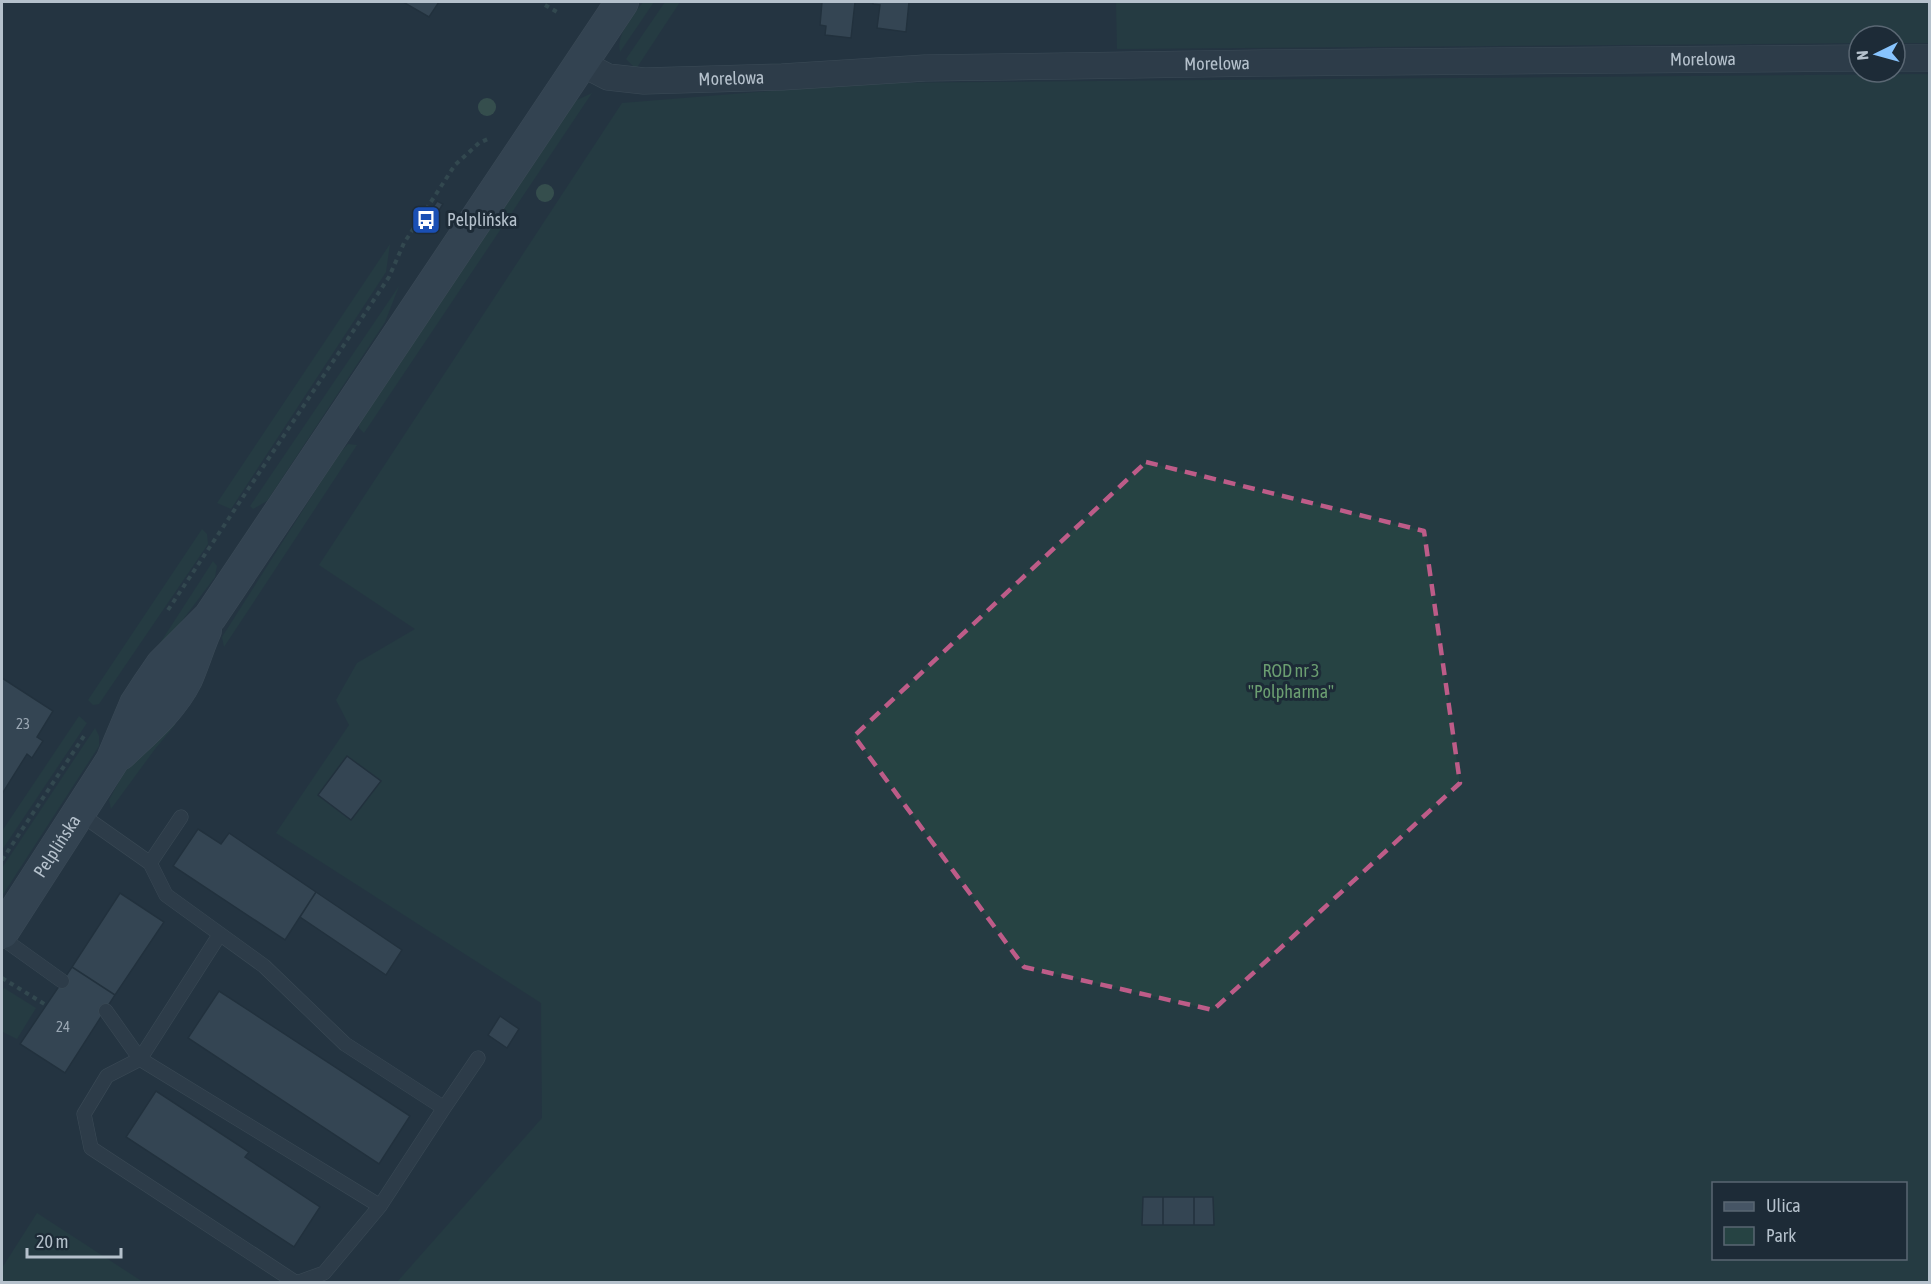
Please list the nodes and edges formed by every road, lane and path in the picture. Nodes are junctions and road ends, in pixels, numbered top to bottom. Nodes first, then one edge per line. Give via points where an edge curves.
1 (622, 2) edge
2 (545, 5) dead end
3 (557, 12) dead end
4 (1847, 58) edge
5 (1907, 58) edge
6 (1929, 58) edge
7 (581, 63) junction
8 (493, 136) dead end
9 (167, 611) dead end
10 (92, 725) dead end
11 (79, 813) junction
12 (181, 817) dead end
13 (2, 860) edge
14 (150, 863) junction
15 (2, 932) edge
16 (220, 934) junction
17 (2, 938) edge
18 (2, 978) edge
19 (62, 981) dead end
20 (46, 1005) dead end
21 (106, 1011) dead end
22 (140, 1059) junction
23 (478, 1059) dead end
24 (444, 1108) junction
25 (380, 1206) junction
26 (297, 1282) edge

1 - 7 main road, Pelplińska
2 - 3 path
4 - 7 street, Morelowa via 925,68 644,81 608,77
5 - 6 street
7 - 11 main road, Pelplińska via 210,617 185,680 172,700 112,762
8 - 9 path via 455,165 404,243 389,277
10 - 13 path
11 - 14 lane
11 - 15 main road, Pelplińska
12 - 14 lane
14 - 16 lane via 166,895
16 - 22 lane
16 - 24 lane via 264,966 345,1044
17 - 19 lane
18 - 20 path
21 - 22 lane
22 - 25 lane
22 - 26 lane via 107,1076 84,1114 91,1148
23 - 24 lane
24 - 25 lane
25 - 26 lane via 324,1273

